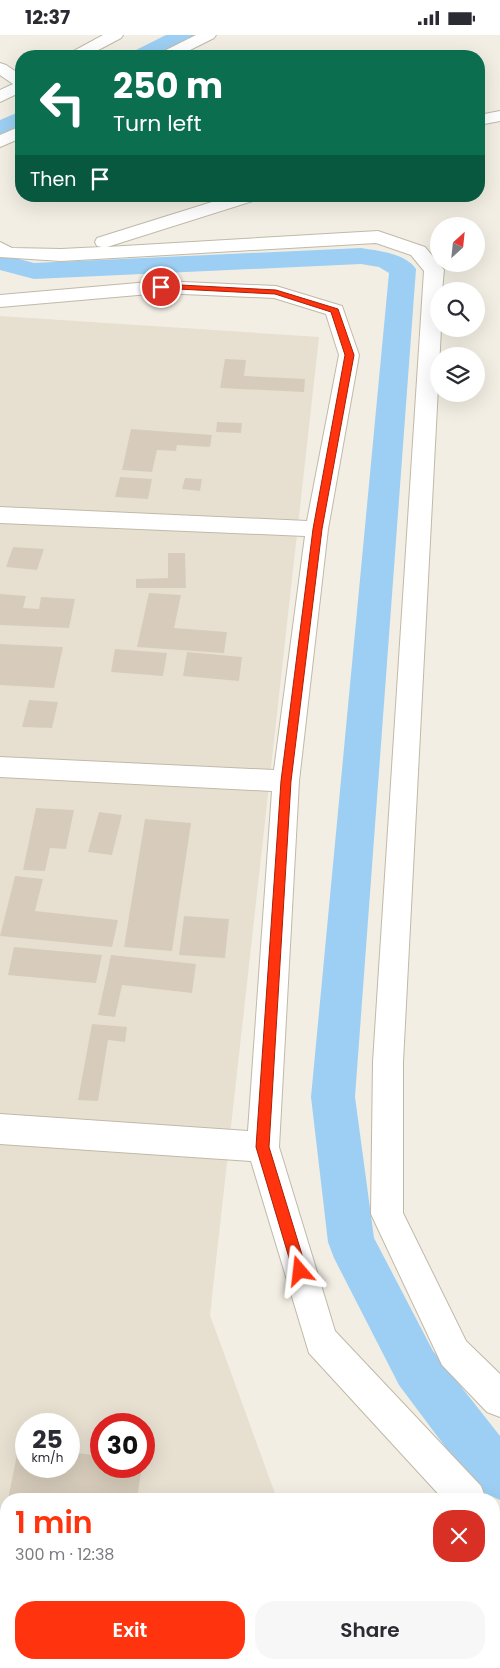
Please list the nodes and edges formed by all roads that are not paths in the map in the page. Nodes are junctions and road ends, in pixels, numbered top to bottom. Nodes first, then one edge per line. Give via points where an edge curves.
1 (115, 35) edge
2 (208, 35) edge
3 (87, 50) edge
4 (178, 50) edge
5 (0, 68) edge
6 (15, 78) edge
7 (15, 89) edge
8 (0, 97) edge
9 (500, 116) edge
10 (485, 119) edge
11 (15, 134) edge
12 (0, 142) edge
13 (231, 202) edge
14 (0, 248) edge
15 (61, 255) junction
16 (0, 301) edge
17 (0, 515) edge
18 (317, 529) junction
19 (0, 767) edge
20 (286, 781) junction
21 (0, 1129) edge
22 (263, 1147) junction
23 (500, 1399) edge
24 (462, 1493) edge

1 - 3 street
2 - 4 street
5 - 6 street
7 - 8 street
9 - 10 street
11 - 12 street
13 - 15 street
14 - 15 street via 8,253
15 - 23 street via 378,237 418,251 434,270 388,1062 387,1214 454,1353
16 - 18 street via 161,287 276,292 335,310 349,355
17 - 18 street
18 - 20 street
19 - 20 street
20 - 22 street
21 - 22 street
22 - 24 street via 321,1341

